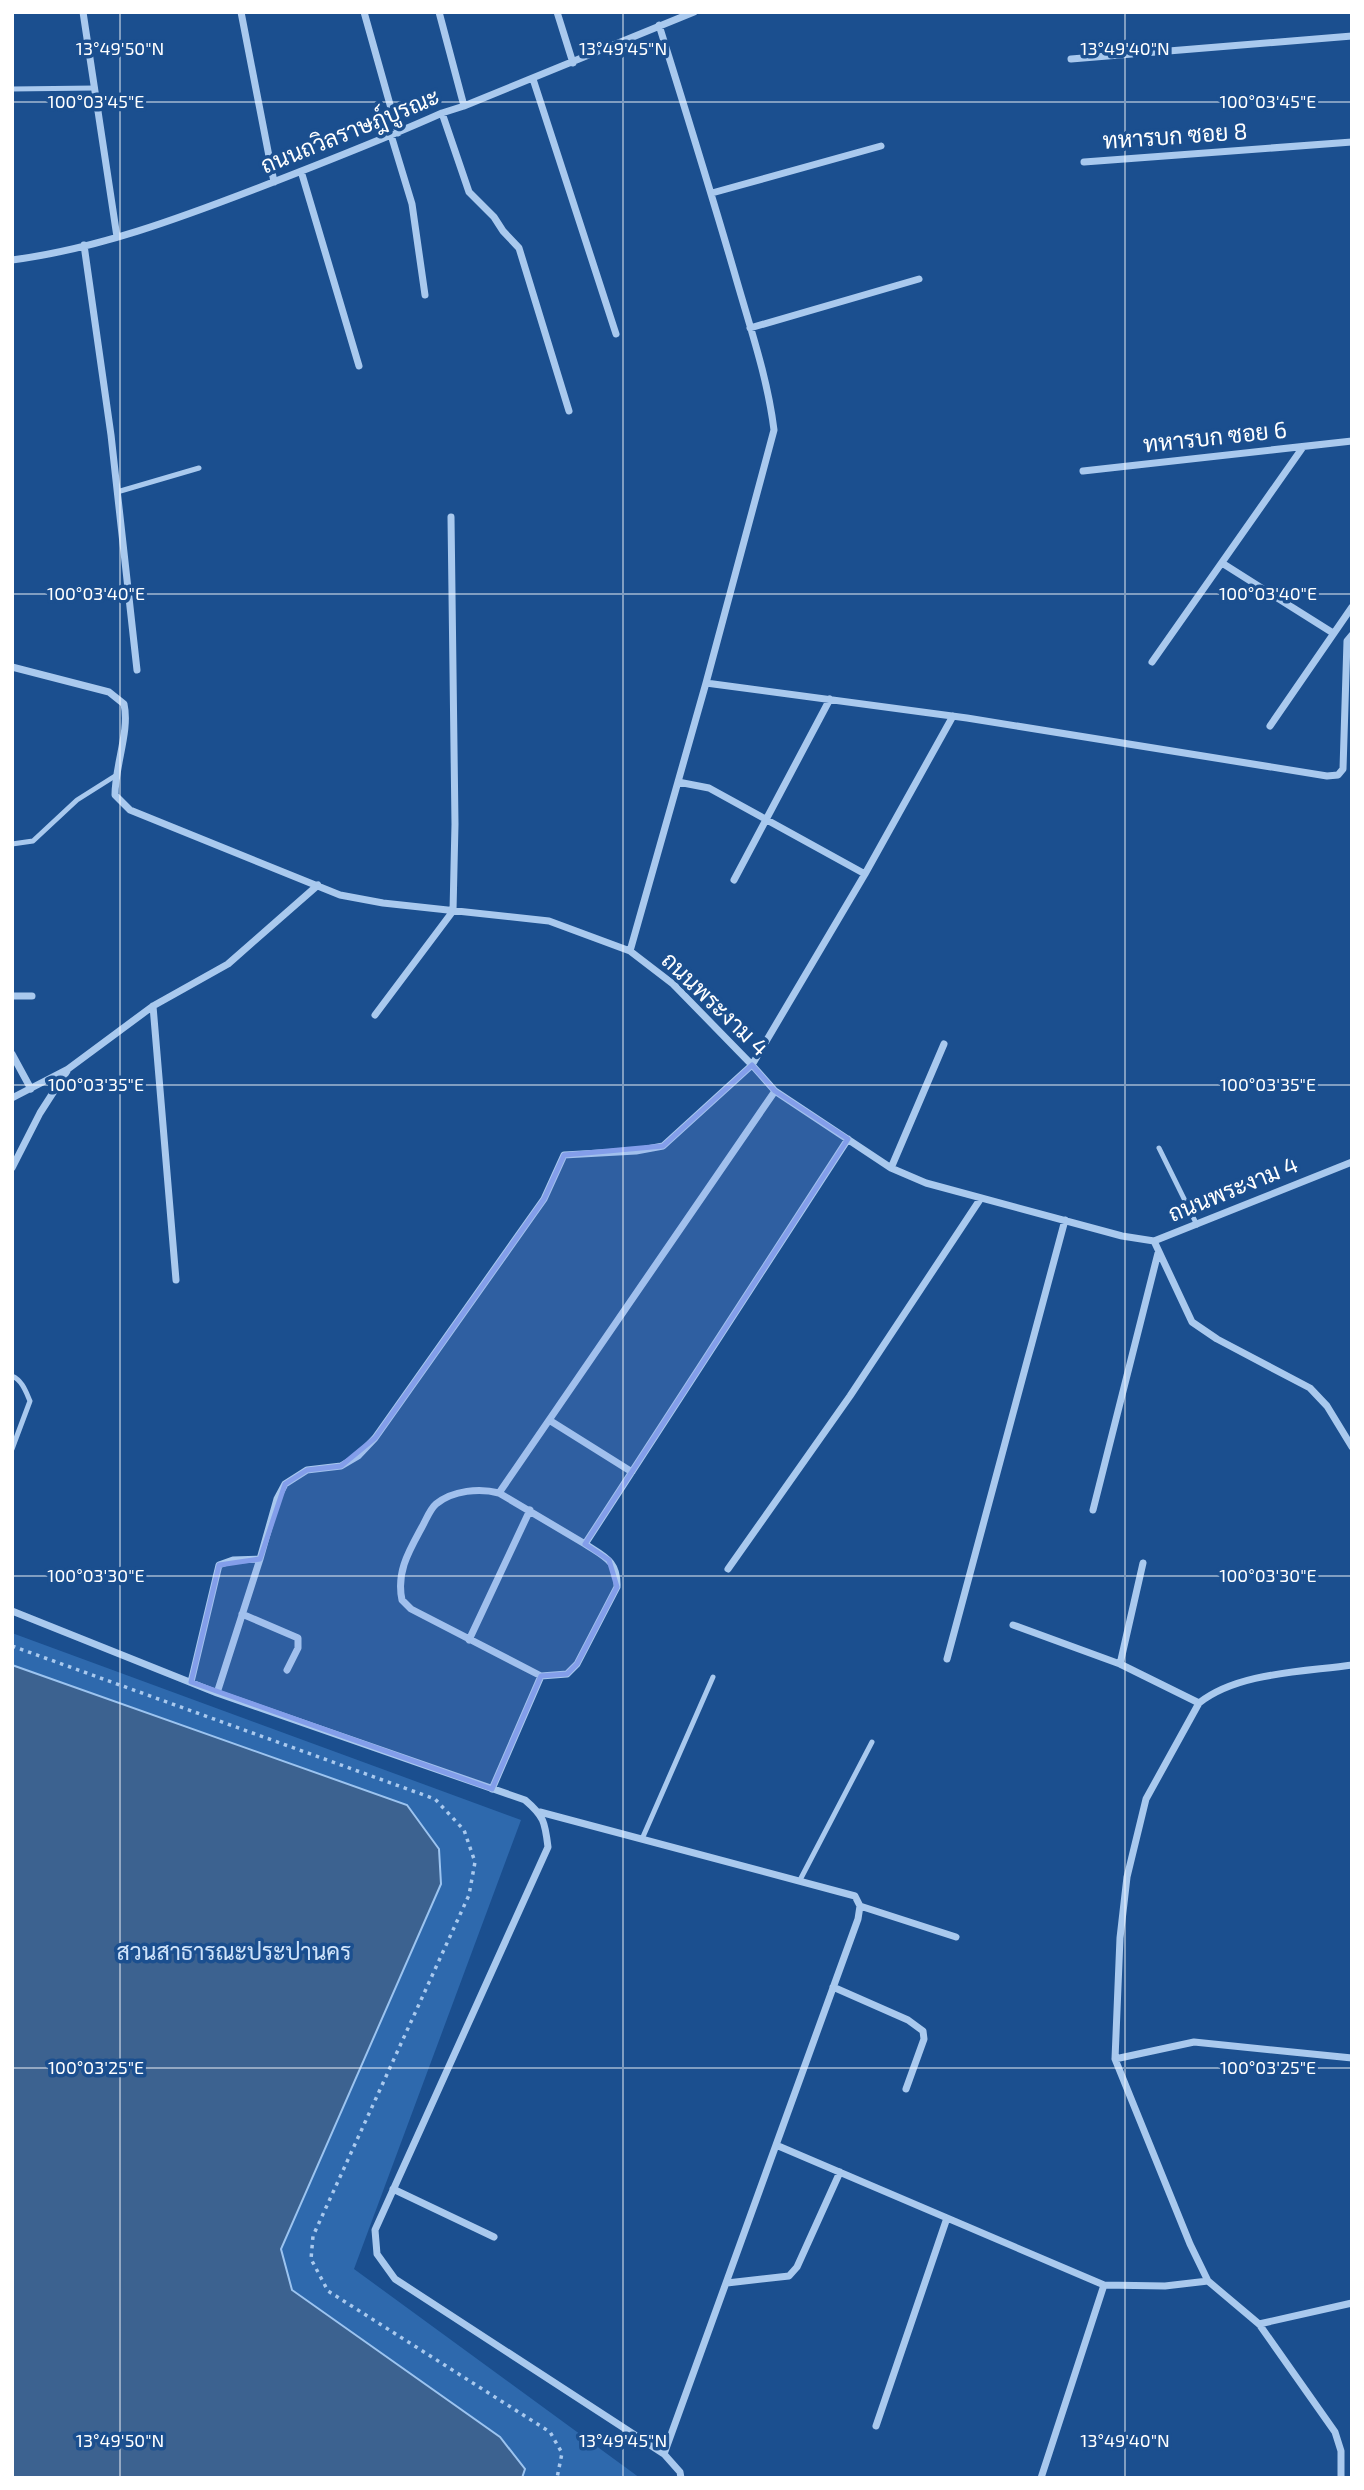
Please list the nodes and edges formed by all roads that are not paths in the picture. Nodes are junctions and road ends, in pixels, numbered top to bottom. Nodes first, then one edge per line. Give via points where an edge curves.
1 (83, 12) edge
2 (241, 12) edge
3 (364, 12) edge
4 (439, 12) edge
5 (557, 12) edge
6 (694, 12) edge
7 (659, 25) junction
8 (1352, 36) edge
9 (1071, 59) dead end
10 (573, 62) junction
11 (533, 79) junction
12 (95, 88) junction
13 (12, 89) edge
14 (464, 106) junction
15 (442, 113) junction
16 (395, 134) junction
17 (1352, 142) edge
18 (881, 146) dead end
19 (1084, 162) dead end
20 (301, 171) junction
21 (274, 182) junction
22 (712, 193) junction
23 (117, 237) junction
24 (84, 245) junction
25 (12, 260) edge
26 (919, 279) dead end
27 (425, 295) dead end
28 (750, 328) junction
29 (616, 334) dead end
30 (359, 366) dead end
31 (569, 411) dead end
32 (1352, 441) edge
33 (1303, 447) junction
34 (199, 468) dead end
35 (1083, 471) dead end
36 (117, 492) junction
37 (450, 517) dead end
38 (1222, 563) junction
39 (1352, 607) edge
40 (1333, 633) junction
41 (1352, 635) edge
42 (1152, 662) dead end
43 (12, 667) edge
44 (137, 670) dead end
45 (706, 683) junction
46 (830, 699) junction
47 (953, 716) junction
48 (1270, 726) dead end
49 (115, 776) junction
50 (678, 782) junction
51 (766, 819) junction
52 (12, 844) edge
53 (865, 874) junction
54 (734, 880) dead end
55 (318, 885) junction
56 (453, 911) junction
57 (631, 951) junction
58 (12, 996) edge
59 (32, 996) dead end
60 (153, 1006) junction
61 (375, 1015) dead end
62 (944, 1044) dead end
63 (12, 1054) edge
64 (752, 1065) junction
65 (68, 1069) junction
66 (31, 1088) junction
67 (775, 1091) junction
68 (12, 1098) edge
69 (848, 1139) junction
70 (1159, 1148) dead end
71 (1352, 1162) edge
72 (12, 1168) edge
73 (891, 1168) junction
74 (981, 1198) junction
75 (1065, 1220) junction
76 (1197, 1225) junction
77 (1154, 1241) junction
78 (1158, 1252) junction
79 (176, 1280) dead end
80 (12, 1376) edge
81 (549, 1420) junction
82 (1352, 1447) edge
83 (12, 1449) edge
84 (632, 1472) junction
85 (499, 1493) junction
86 (530, 1510) junction
87 (1093, 1510) dead end
88 (585, 1544) junction
89 (260, 1559) junction
90 (1143, 1563) dead end
91 (728, 1569) dead end
92 (12, 1611) edge
93 (242, 1614) junction
94 (1013, 1625) dead end
95 (469, 1640) junction
96 (947, 1659) dead end
97 (1120, 1664) junction
98 (1352, 1665) edge
99 (287, 1671) dead end
100 (541, 1676) junction
101 (713, 1677) dead end
102 (191, 1682) junction
103 (217, 1693) junction
104 (1199, 1703) junction
105 (872, 1742) dead end
106 (492, 1789) junction
107 (540, 1812) junction
108 (642, 1839) junction
109 (800, 1880) junction
110 (860, 1906) junction
111 (956, 1937) dead end
112 (833, 1987) junction
113 (1352, 2058) edge
114 (1115, 2059) junction
115 (906, 2089) dead end
116 (776, 2145) junction
117 (840, 2172) junction
118 (393, 2189) junction
119 (947, 2218) junction
120 (494, 2237) dead end
121 (1208, 2281) junction
122 (727, 2283) junction
123 (1104, 2285) junction
124 (1352, 2303) edge
125 (1259, 2324) junction
126 (876, 2426) dead end
127 (664, 2454) junction
128 (681, 2478) edge
129 (1041, 2478) edge
130 (1341, 2478) edge

1 - 12 street
2 - 21 street
3 - 16 street
4 - 14 street
5 - 10 street
6 - 7 street, ถนนถวิลราษฎ์บูรณะ
7 - 10 street, ถนนถวิลราษฎ์บูรณะ
7 - 22 street
8 - 9 street
10 - 11 street, ถนนถวิลราษฎ์บูรณะ
11 - 14 street, ถนนถวิลราษฎ์บูรณะ
11 - 29 street
12 - 13 lane
12 - 23 street
14 - 15 street, ถนนถวิลราษฎ์บูรณะ
15 - 16 street, ถนนถวิลราษฎ์บูรณะ
15 - 31 street via 469,192 519,248
16 - 20 street, ถนนถวิลราษฎ์บูรณะ
16 - 27 street via 412,204
17 - 19 street, ทหารบก ซอย 8
18 - 22 street
20 - 21 street, ถนนถวิลราษฎ์บูรณะ
20 - 30 street
21 - 23 street, ถนนถวิลราษฎ์บูรณะ
22 - 28 street
23 - 24 street, ถนนถวิลราษฎ์บูรณะ
24 - 25 street, ถนนถวิลราษฎ์บูรณะ
24 - 36 street
26 - 28 street
28 - 45 street via 774,430
32 - 33 street, ทหารบก ซอย 6
33 - 35 street, ทหารบก ซอย 6
33 - 38 street
34 - 36 lane
36 - 44 street
37 - 56 street
38 - 40 street
38 - 42 street
39 - 40 street
40 - 48 street
41 - 47 street via 1347,641 1343,769 1338,775 1279,770
43 - 49 street via 110,692 124,704 127,715
45 - 46 street
45 - 50 street
46 - 47 street
46 - 51 street
47 - 53 street
49 - 52 lane via 77,800 33,841
49 - 55 street, ถนนพระงาม 4 via 115,795 130,810
50 - 51 street via 709,788
50 - 57 street
51 - 53 street
51 - 54 street
53 - 64 street
55 - 56 street, ถนนพระงาม 4 via 383,904
55 - 60 street via 228,964
56 - 57 street, ถนนพระงาม 4 via 549,921
56 - 61 street
57 - 64 street, ถนนพระงาม 4 via 673,984
58 - 59 street
60 - 65 street
60 - 79 street
62 - 73 street
63 - 66 street
64 - 67 street, ถนนพระงาม 4
64 - 89 street via 663,1146 564,1155 544,1199 375,1438 341,1466 307,1470 285,1484
65 - 66 street
65 - 72 street
66 - 68 street
67 - 69 street, ถนนพระงาม 4
67 - 81 street
69 - 73 street, ถนนพระงาม 4
69 - 84 street
70 - 76 lane
71 - 76 street, ถนนพระงาม 4
73 - 74 street, ถนนพระงาม 4
74 - 75 street, ถนนพระงาม 4
74 - 91 street
75 - 77 street, ถนนพระงาม 4
75 - 96 street
76 - 77 street, ถนนพระงาม 4
77 - 78 street
78 - 82 street via 1192,1322 1310,1388
78 - 87 street
80 - 83 lane via 30,1401
81 - 84 street
81 - 85 street
84 - 88 street
85 - 86 street
85 - 95 street via 475,1489 434,1504 401,1576 402,1600 411,1609
86 - 88 street
86 - 95 street
88 - 100 street via 610,1560 617,1573 617,1587 577,1664 568,1674
89 - 93 street
89 - 102 street via 219,1565
90 - 97 street
92 - 102 street
93 - 99 street via 298,1638
93 - 103 street
94 - 97 street
95 - 100 street
97 - 104 street
98 - 104 street via 1251,1679 1212,1692
100 - 106 street
101 - 108 lane
102 - 103 street
103 - 106 street
104 - 114 street via 1146,1799 1127,1877 1119,1938
105 - 109 lane
106 - 107 street via 525,1800
107 - 108 street
107 - 118 street via 548,1847
108 - 109 street
109 - 110 street via 855,1896
110 - 111 street
110 - 112 street
112 - 115 street via 923,2031
112 - 116 street
113 - 114 street via 1195,2042
114 - 121 street
116 - 117 street
116 - 122 street
117 - 119 street
117 - 122 street via 789,2276
118 - 120 street
118 - 127 street via 375,2230 377,2254 396,2279
119 - 123 street
119 - 126 street
121 - 123 street
121 - 125 street
122 - 127 street
123 - 129 street
124 - 125 street
125 - 130 street via 1335,2432 1342,2451
127 - 128 street

